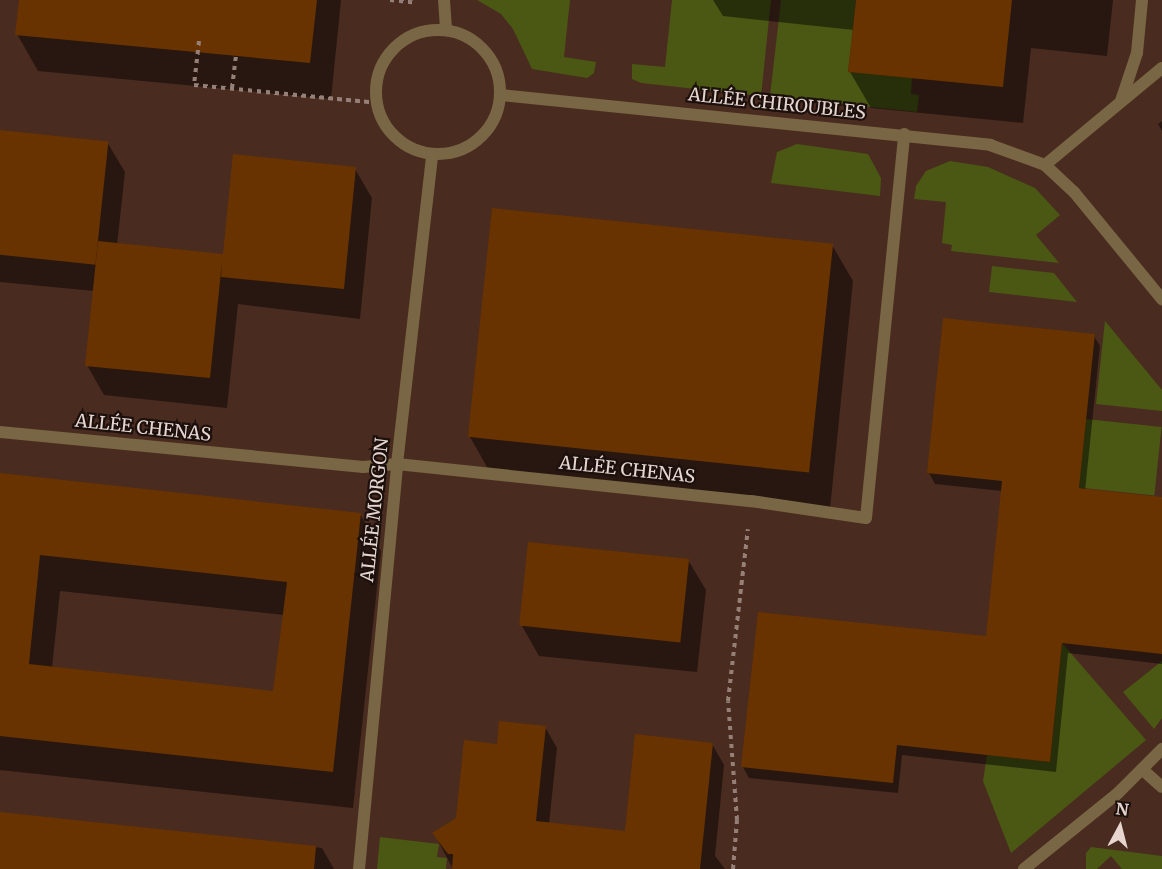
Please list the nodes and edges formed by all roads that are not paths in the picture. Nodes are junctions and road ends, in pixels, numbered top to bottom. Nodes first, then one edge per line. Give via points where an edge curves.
1 (444, 0) edge
2 (1142, 0) edge
3 (446, 30) junction
4 (1162, 68) edge
5 (501, 95) junction
6 (1121, 101) junction
7 (904, 134) junction
8 (432, 155) junction
9 (1045, 165) junction
10 (1162, 299) edge
11 (0, 432) edge
12 (397, 464) junction
13 (1162, 749) edge
14 (1143, 770) junction
15 (1162, 788) edge
16 (358, 869) edge
17 (1024, 869) edge

1 - 3 street
2 - 6 street via 1137,53
3 - 5 street via 468,37 486,52 498,72
3 - 8 street via 423,31 401,41 385,58 376,80 376,103 382,122 395,139
4 - 6 street
5 - 7 street, ALLÉE CHIROUBLES
5 - 8 street via 492,124 472,146
6 - 9 street
7 - 9 street, ALLÉE CHIROUBLES via 990,145
7 - 12 street, ALLÉE CHENAS via 866,518 751,501
8 - 12 street, ALLÉE MORGON
9 - 10 street, ALLÉE CHIROUBLES via 1074,192
11 - 12 street, ALLÉE CHENAS via 363,467
12 - 16 street, ALLÉE MORGON
13 - 14 street
14 - 15 street
14 - 17 street

